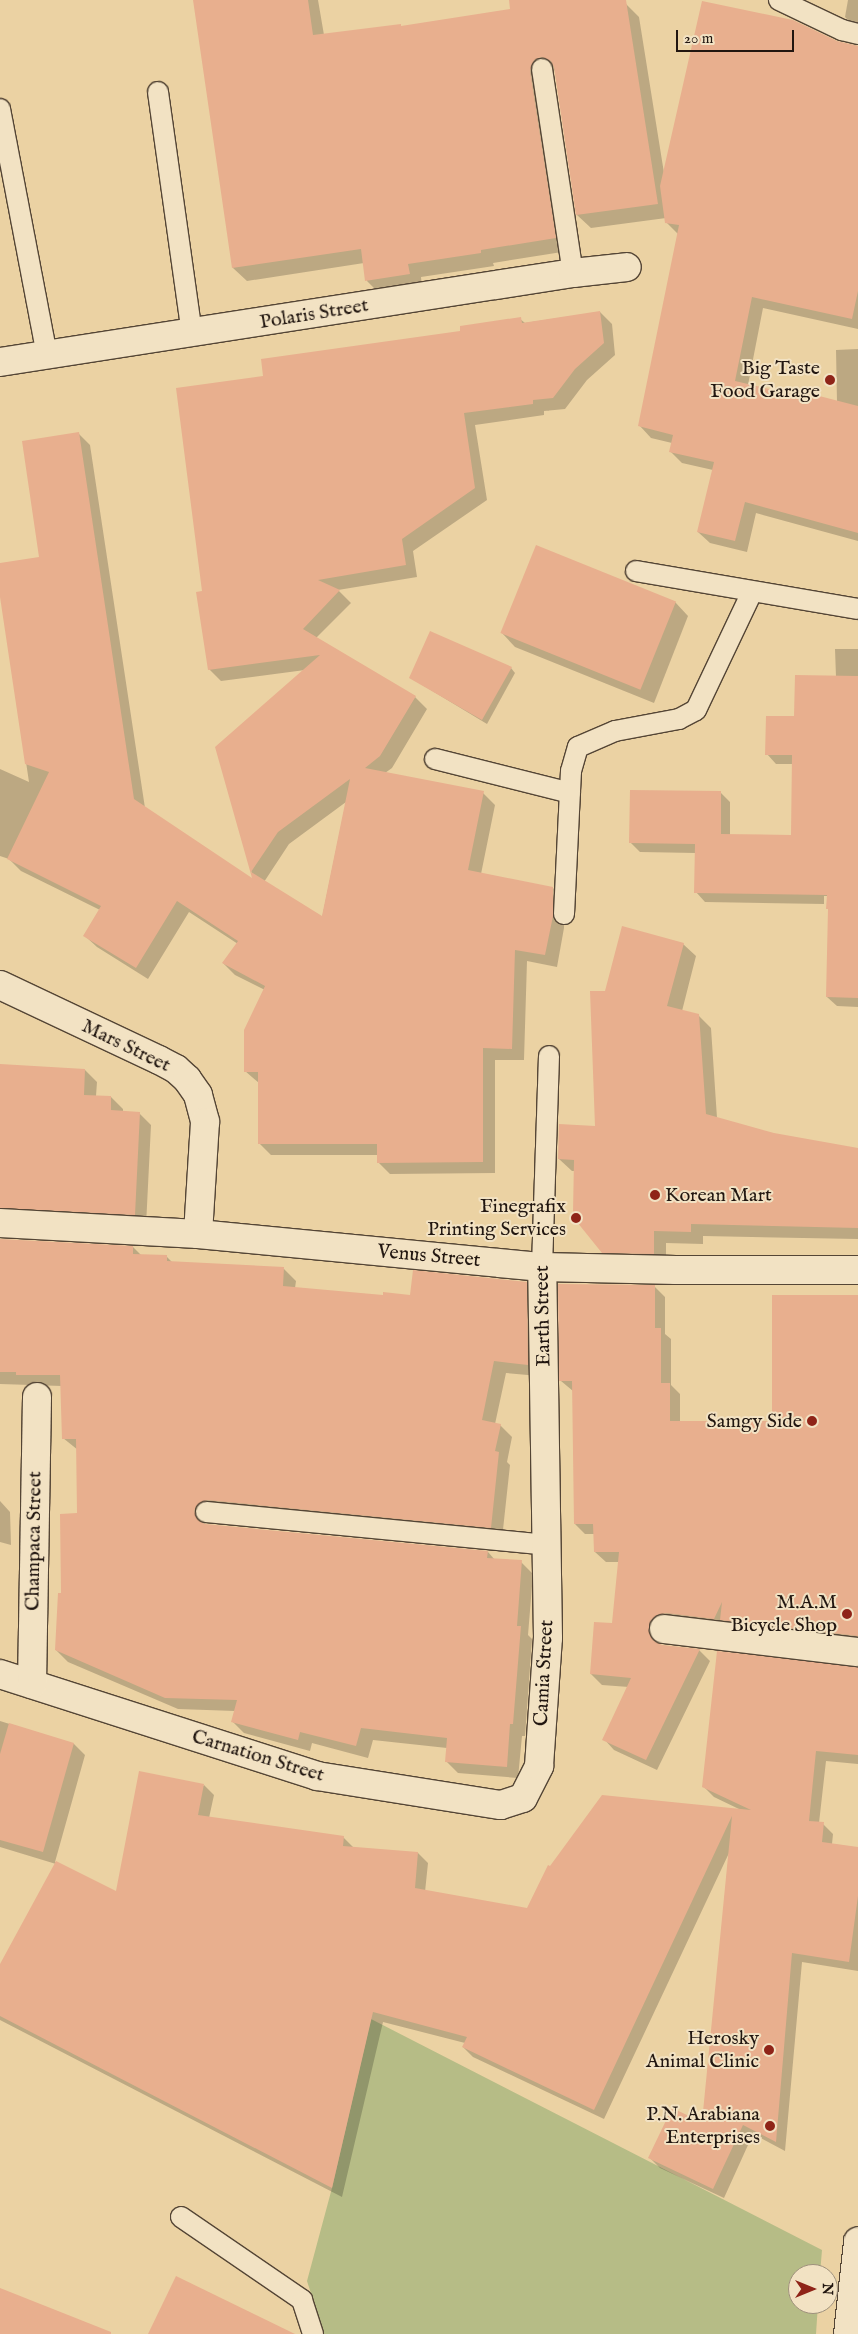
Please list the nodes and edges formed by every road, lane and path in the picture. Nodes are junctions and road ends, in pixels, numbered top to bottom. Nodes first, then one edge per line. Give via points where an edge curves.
1 (779, 0) edge
2 (858, 34) edge
3 (542, 69) dead end
4 (158, 92) dead end
5 (0, 109) edge
6 (628, 268) dead end
7 (573, 273) junction
8 (192, 333) junction
9 (47, 355) junction
10 (0, 362) edge
11 (636, 571) dead end
12 (752, 592) junction
13 (858, 609) edge
14 (435, 759) dead end
15 (570, 793) junction
16 (564, 914) dead end
17 (0, 985) edge
18 (550, 1056) dead end
19 (0, 1223) edge
20 (198, 1234) junction
21 (542, 1267) junction
22 (858, 1270) edge
23 (36, 1397) dead end
24 (206, 1512) dead end
25 (547, 1545) junction
26 (664, 1629) dead end
27 (858, 1652) edge
28 (0, 1674) edge
29 (32, 1684) junction
30 (523, 1798) joint
31 (181, 2217) dead end
32 (858, 2242) edge
33 (313, 2334) edge
34 (848, 2334) edge

1 - 2 lane via 842,30
3 - 7 lane
4 - 8 lane
5 - 9 lane
6 - 7 street, Polaris Street
7 - 8 street, Polaris Street
8 - 9 street, Polaris Street
9 - 10 street, Polaris Street
11 - 12 lane
12 - 13 lane
12 - 15 lane via 696,710 679,719 615,731 578,746 571,771
14 - 15 lane
15 - 16 lane
17 - 20 street, Mars Street via 159,1060 176,1069 187,1080 198,1095 205,1122
18 - 21 lane, Earth Street
19 - 20 street, Venus Street
20 - 21 street, Venus Street
21 - 22 street, Venus Street
21 - 25 street, Earth Street
23 - 29 street, Champaca Street
24 - 25 lane
25 - 30 street, Camia Street via 548,1638 539,1766
26 - 27 street
28 - 29 street, Carnation Street
29 - 30 street, Carnation Street via 317,1776 501,1805
31 - 33 lane via 302,2300
32 - 34 street

